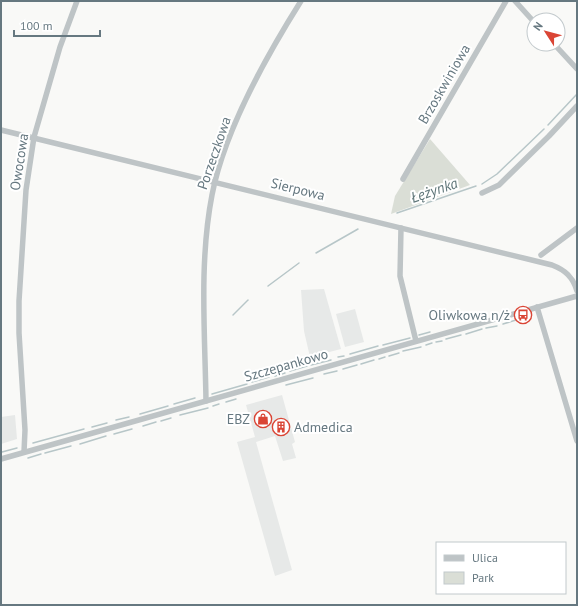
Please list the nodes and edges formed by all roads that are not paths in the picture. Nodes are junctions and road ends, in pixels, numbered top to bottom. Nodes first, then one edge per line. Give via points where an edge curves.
1 (77, 1) edge
2 (302, 1) edge
3 (506, 1) edge
4 (515, 1) edge
5 (526, 13) edge
6 (561, 52) edge
7 (577, 69) edge
8 (577, 106) edge
9 (1, 130) edge
10 (34, 137) junction
11 (403, 179) dead end
12 (215, 181) junction
13 (482, 193) dead end
14 (401, 228) junction
15 (577, 228) edge
16 (540, 255) dead end
17 (577, 291) edge
18 (577, 296) edge
19 (537, 307) junction
20 (416, 341) junction
21 (206, 401) junction
22 (577, 441) edge
23 (24, 452) junction
24 (1, 459) edge

1 - 10 street, Owocowa via 60,47
2 - 12 street, Porzeczkowa via 251,90
3 - 11 street, Brzoskwiniowa
4 - 5 street
6 - 7 street
8 - 13 street via 499,185
9 - 10 street, Sierpowa
10 - 12 street, Sierpowa
10 - 23 street, Owocowa via 24,209 19,301
12 - 14 street, Sierpowa
12 - 21 street, Porzeczkowa via 206,255
14 - 17 street, Sierpowa via 552,265 565,272
14 - 20 street via 400,276
15 - 16 street
18 - 19 street, Szczepankowo
19 - 20 street, Szczepankowo
19 - 22 street
20 - 21 street, Szczepankowo
21 - 23 street, Szczepankowo
23 - 24 street, Szczepankowo

